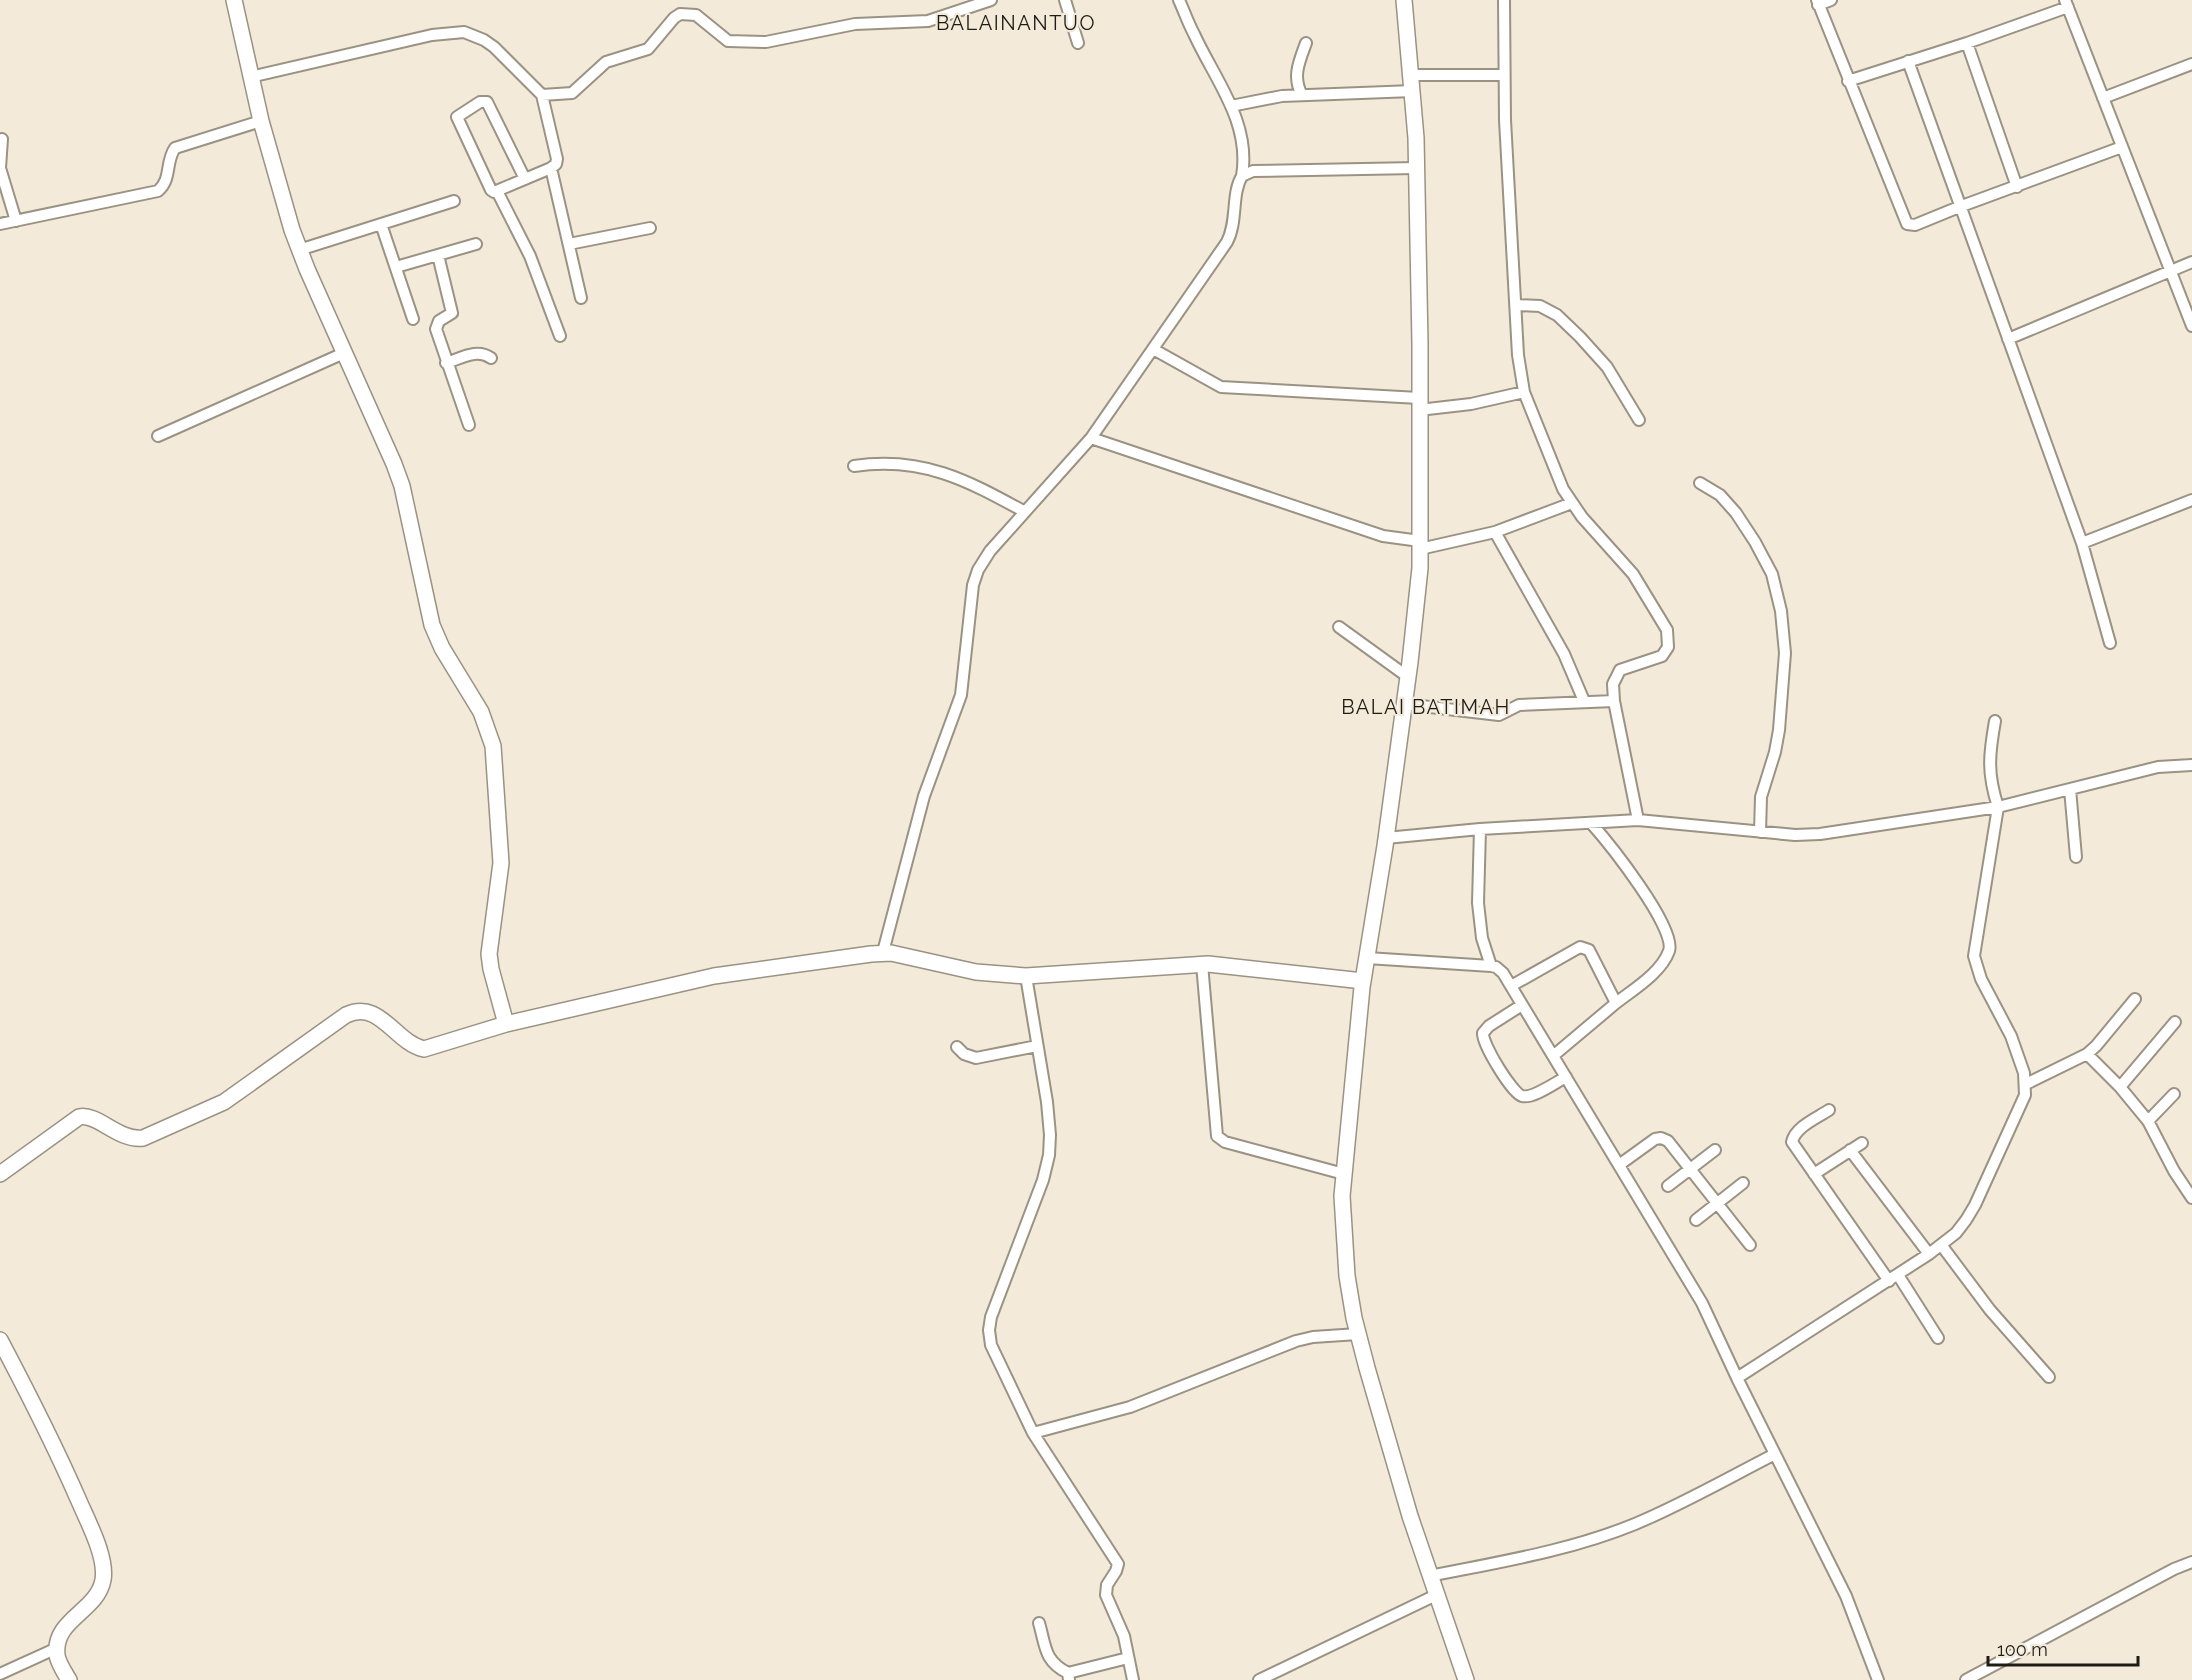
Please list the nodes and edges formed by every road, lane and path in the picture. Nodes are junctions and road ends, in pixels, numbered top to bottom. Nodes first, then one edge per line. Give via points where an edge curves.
1 (234, 0) edge
2 (991, 0) edge
3 (1065, 0) edge
4 (1179, 0) edge
5 (1404, 0) edge
6 (1504, 0) edge
7 (1831, 0) edge
8 (1817, 2) edge
9 (2066, 3) edge
10 (1078, 43) dead end
11 (1306, 43) dead end
12 (1967, 43) junction
13 (1908, 61) junction
14 (2192, 64) edge
15 (1411, 75) junction
16 (1503, 75) junction
17 (250, 77) junction
18 (1848, 81) junction
19 (1413, 92) junction
20 (542, 95) junction
21 (1302, 95) junction
22 (2103, 98) junction
23 (1231, 106) junction
24 (261, 121) junction
25 (2, 139) dead end
26 (2122, 147) junction
27 (551, 168) junction
28 (1416, 168) junction
29 (1242, 176) junction
30 (525, 179) junction
31 (2017, 187) junction
32 (497, 191) junction
33 (454, 201) dead end
34 (1959, 207) junction
35 (16, 221) junction
36 (0, 224) edge
37 (381, 224) junction
38 (650, 228) dead end
39 (476, 244) dead end
40 (569, 244) junction
41 (299, 250) junction
42 (438, 255) junction
43 (2192, 262) edge
44 (396, 267) junction
45 (2170, 270) junction
46 (581, 298) dead end
47 (1516, 305) junction
48 (413, 319) dead end
49 (2192, 326) edge
50 (560, 336) dead end
51 (2008, 339) junction
52 (1153, 349) junction
53 (344, 354) junction
54 (491, 358) dead end
55 (447, 363) junction
56 (1524, 392) junction
57 (1419, 404) junction
58 (1640, 420) dead end
59 (469, 424) dead end
60 (158, 436) dead end
61 (1091, 438) junction
62 (854, 465) dead end
63 (1700, 483) dead end
64 (2192, 500) edge
65 (1572, 503) junction
66 (1025, 512) junction
67 (1495, 532) junction
68 (2082, 543) junction
69 (1420, 545) junction
70 (1339, 627) dead end
71 (2110, 643) dead end
72 (1408, 676) junction
73 (1584, 701) junction
74 (1614, 701) junction
75 (1404, 704) junction
76 (1995, 721) dead end
77 (2192, 765) edge
78 (2070, 789) junction
79 (1998, 807) junction
80 (1638, 820) junction
81 (1591, 823) junction
82 (1480, 829) junction
83 (1760, 832) junction
84 (1386, 838) junction
85 (2076, 857) dead end
86 (883, 952) junction
87 (1367, 958) junction
88 (1202, 964) junction
89 (1491, 966) junction
90 (1026, 976) junction
91 (1363, 981) junction
92 (1510, 986) junction
93 (2135, 999) dead end
94 (1617, 1003) junction
95 (1522, 1005) junction
96 (2175, 1022) dead end
97 (506, 1024) junction
98 (1037, 1046) junction
99 (957, 1047) dead end
100 (2087, 1054) junction
101 (1553, 1056) junction
102 (1566, 1077) junction
103 (2026, 1084) junction
104 (2120, 1087) junction
105 (2174, 1094) dead end
106 (1829, 1110) dead end
107 (2148, 1121) junction
108 (1862, 1143) dead end
109 (1715, 1150) dead end
110 (1851, 1150) junction
111 (1618, 1165) junction
112 (1690, 1169) junction
113 (0, 1174) edge
114 (1344, 1174) junction
115 (1814, 1174) junction
116 (1743, 1183) dead end
117 (1668, 1186) dead end
118 (2192, 1198) edge
119 (1716, 1202) junction
120 (1696, 1220) dead end
121 (1750, 1245) dead end
122 (1942, 1246) junction
123 (1929, 1254) junction
124 (1894, 1278) junction
125 (1358, 1334) junction
126 (1938, 1338) dead end
127 (0, 1340) edge
128 (2049, 1377) dead end
129 (1737, 1378) junction
130 (1033, 1432) junction
131 (1775, 1454) junction
132 (2190, 1565) edge
133 (1430, 1576) junction
134 (1436, 1595) junction
135 (1039, 1623) dead end
136 (57, 1648) junction
137 (1128, 1658) junction
138 (0, 1674) edge
139 (1068, 1677) edge
140 (69, 1680) edge
141 (1133, 1680) edge
142 (1258, 1680) edge
143 (1466, 1680) edge
144 (1878, 1680) edge
145 (1966, 1680) edge

1 - 17 street
2 - 20 street via 928,21 855,24 779,40 734,43 694,14 680,14 648,49 606,62 572,93
3 - 10 street
4 - 23 street
5 - 15 street
6 - 16 street
7 - 8 street
8 - 18 street
9 - 12 street
9 - 22 street
11 - 21 street via 1296,79
12 - 13 street
12 - 31 street
13 - 18 street
13 - 34 street
14 - 22 street
15 - 16 street
15 - 19 street
16 - 47 street
17 - 20 street via 432,34 464,32 494,47
17 - 24 street
18 - 34 street via 1907,224 1915,225
19 - 21 street
19 - 28 street
20 - 27 street via 557,159
21 - 23 street
22 - 26 street
23 - 29 street via 1245,147
24 - 35 street via 175,148 167,179 158,191
24 - 41 street
25 - 35 street via 0,168
26 - 31 street
26 - 45 street
27 - 30 street
27 - 40 street
28 - 29 street via 1253,171
28 - 57 street
29 - 52 street via 1232,233
30 - 32 street
30 - 32 street via 488,104 480,102 457,118 491,190
31 - 34 street
32 - 50 street via 530,256
33 - 37 street
34 - 51 street
35 - 36 street
37 - 41 street
37 - 44 street
38 - 40 street
39 - 42 street
40 - 46 street
41 - 53 street
42 - 44 street
42 - 55 street via 452,308 452,313 439,321 436,329
43 - 45 street
44 - 48 street
45 - 49 street
45 - 51 street
47 - 56 street
47 - 58 street via 1540,306 1557,315 1606,367
51 - 68 street
52 - 57 street via 1221,387
52 - 61 street
53 - 60 street
53 - 97 street via 402,486 432,625 491,735 501,863 489,954
54 - 55 street via 475,353
55 - 59 street
56 - 57 street via 1471,404
56 - 65 street
57 - 69 street
61 - 66 street
61 - 69 street
62 - 66 street via 901,463 941,472 973,483
63 - 83 street via 1720,495 1755,542 1772,574 1781,611 1785,653 1779,729 1761,797
64 - 68 street
65 - 67 street
65 - 74 street via 1633,574 1667,630 1668,647 1662,656 1617,674
66 - 86 street via 990,551 973,585 961,695 924,796
67 - 69 street
67 - 73 street via 1564,654
68 - 71 street
69 - 72 street
70 - 72 street
72 - 75 street
73 - 74 street
73 - 75 street via 1519,705 1498,715
74 - 80 street
75 - 84 street
76 - 79 street via 1989,764
77 - 78 street via 2158,766
78 - 79 street
78 - 85 street
79 - 83 street via 1821,834
79 - 103 street via 1974,956 1981,979 2011,1036
80 - 81 street
80 - 83 street
81 - 82 street
81 - 94 street via 1625,863 1655,910 1670,943 1670,950 1657,969
82 - 84 street
82 - 89 street via 1478,903 1482,938
84 - 87 street
86 - 90 street via 976,972
86 - 97 street via 721,975
87 - 89 street
87 - 91 street
88 - 90 street
88 - 91 street
88 - 114 street via 1217,1136 1224,1142
89 - 92 street via 1499,969
90 - 98 street
91 - 114 street
92 - 94 street via 1586,947
92 - 95 street
93 - 100 street
94 - 101 street
95 - 101 street
95 - 102 street via 1489,1026 1483,1033 1485,1045 1515,1091 1523,1096 1532,1096
96 - 104 street
97 - 113 street via 424,1049 372,1013 353,1012 212,1109 136,1139 89,1117 79,1117
98 - 99 street via 976,1058 963,1054
98 - 130 street via 1049,1118 1049,1155 989,1330 991,1345
100 - 103 street
100 - 104 street
101 - 102 street
102 - 111 street
103 - 122 street via 2022,1104 1975,1205
104 - 107 street
105 - 107 street
106 - 115 street via 1793,1137 1794,1147
107 - 118 street
108 - 110 street
109 - 112 street
110 - 115 street
110 - 123 street
111 - 112 street via 1660,1137 1668,1141
111 - 129 street via 1702,1303
112 - 117 street
112 - 119 street
114 - 125 street via 1347,1276
115 - 124 street
116 - 119 street
119 - 120 street
119 - 121 street
122 - 123 street
122 - 128 street via 1990,1310
123 - 124 street
124 - 126 street
124 - 129 street
125 - 130 street via 1296,1341 1130,1407
125 - 133 street
127 - 136 street via 63,1465 103,1564 97,1597 70,1620
129 - 131 street
130 - 137 street via 1118,1564 1106,1590
131 - 133 street via 1620,1530 1554,1551
131 - 144 street via 1846,1596
132 - 145 street
133 - 134 street
134 - 142 street
134 - 143 street
135 - 139 street via 1050,1660
136 - 138 street
136 - 140 street via 57,1657
137 - 139 street
137 - 141 street

